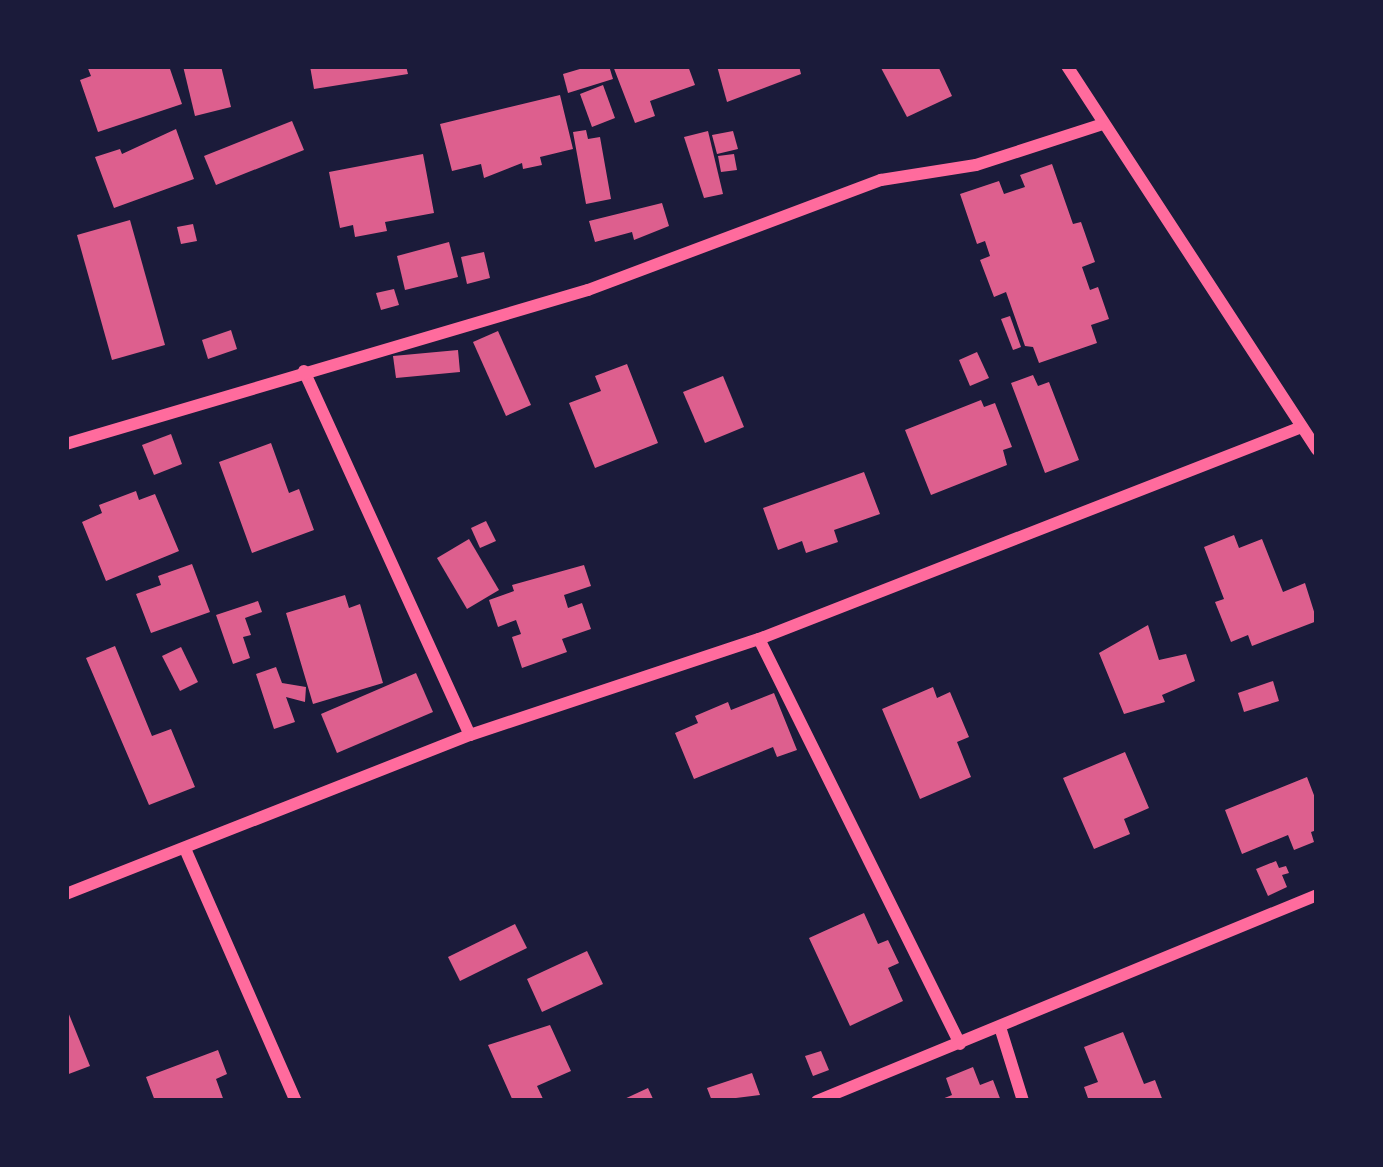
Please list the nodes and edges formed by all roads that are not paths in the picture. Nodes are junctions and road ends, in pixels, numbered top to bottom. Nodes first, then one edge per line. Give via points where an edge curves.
1 (1067, 66) edge
2 (1103, 124) junction
3 (304, 371) junction
4 (1299, 428) junction
5 (66, 444) edge
6 (1317, 449) edge
7 (759, 639) junction
8 (470, 735) junction
9 (186, 851) junction
10 (66, 894) edge
11 (1317, 895) edge
12 (1000, 1027) junction
13 (960, 1044) junction
14 (296, 1101) edge
15 (817, 1101) edge
16 (1023, 1101) edge

1 - 2 street
2 - 3 street via 976,165 881,179 588,290
2 - 4 street
3 - 5 street
3 - 8 street
4 - 6 street
4 - 7 street
7 - 8 street
7 - 13 street
8 - 9 street
9 - 10 street
9 - 14 street
11 - 12 street
12 - 13 street
12 - 16 street
13 - 15 street

